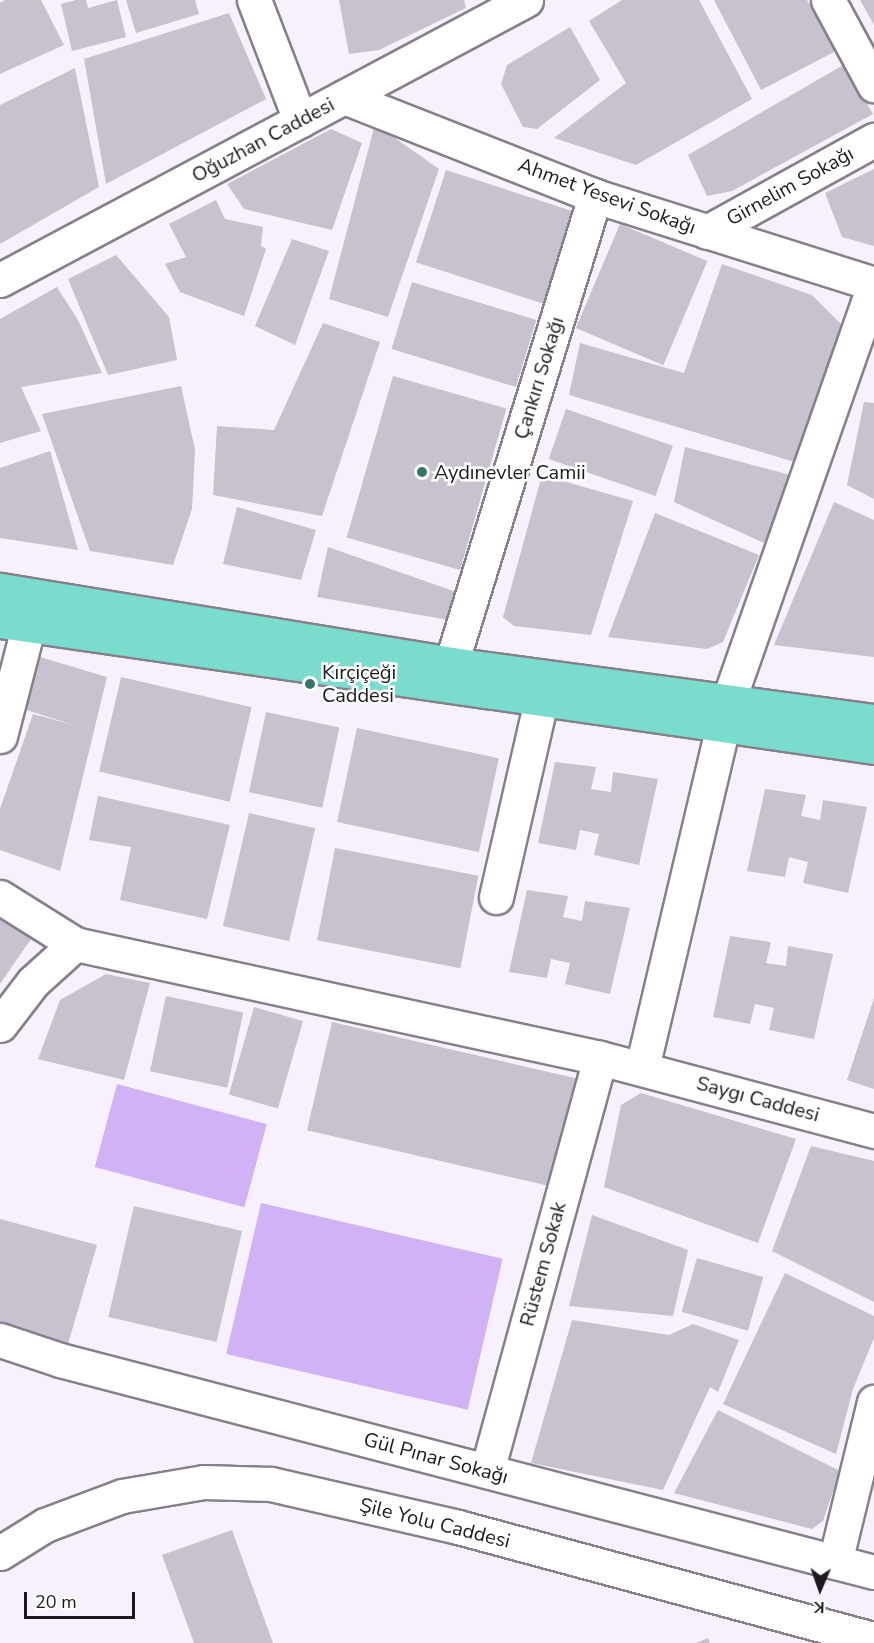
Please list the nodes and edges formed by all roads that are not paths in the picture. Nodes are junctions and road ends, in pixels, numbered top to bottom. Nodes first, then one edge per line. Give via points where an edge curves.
1 (254, 0) edge
2 (526, 0) edge
3 (828, 0) edge
4 (489, 9) edge
5 (874, 85) edge
6 (344, 97) junction
7 (300, 120) junction
8 (874, 140) edge
9 (595, 196) junction
10 (707, 232) junction
11 (0, 280) edge
12 (874, 285) edge
13 (0, 590) edge
14 (15, 622) edge
15 (451, 664) junction
16 (541, 701) junction
17 (726, 714) junction
18 (874, 721) edge
19 (0, 736) edge
20 (874, 747) edge
21 (0, 897) edge
22 (496, 897) dead end
23 (75, 944) junction
24 (0, 1025) edge
25 (600, 1058) junction
26 (642, 1068) junction
27 (874, 1131) edge
28 (0, 1340) edge
29 (874, 1402) edge
30 (487, 1471) junction
31 (0, 1553) edge
32 (835, 1562) junction
33 (874, 1572) edge
34 (874, 1639) edge

1 - 7 street
2 - 4 street, Oğuzhan Caddesi
3 - 5 street
4 - 6 street, Oğuzhan Caddesi
6 - 7 street, Oğuzhan Caddesi
6 - 9 street, Ahmet Yesevi Sokağı
7 - 11 street, Oğuzhan Caddesi
8 - 10 street, Girnelim Sokağı
9 - 10 street, Ahmet Yesevi Sokağı
9 - 15 street, Çankırı Sokağı
10 - 12 street, Ahmet Yesevi Sokağı
12 - 17 street
13 - 15 main road
14 - 16 main road
14 - 19 street
15 - 17 main road
16 - 17 main road
16 - 22 street
17 - 18 main road
17 - 20 main road
17 - 26 street
21 - 23 street, Saygı Caddesi
23 - 24 street via 33,982
23 - 25 street, Saygı Caddesi
25 - 26 street, Saygı Caddesi
25 - 30 street, Rüstem Sokak
26 - 27 street, Saygı Caddesi
28 - 30 street, Gül Pınar Sokağı via 72,1363
29 - 32 street
30 - 32 street, Gül Pınar Sokağı
31 - 34 street, Şile Yolu Caddesi via 45,1525 122,1496 204,1482 271,1484 458,1527
32 - 33 street, Gül Pınar Sokağı

